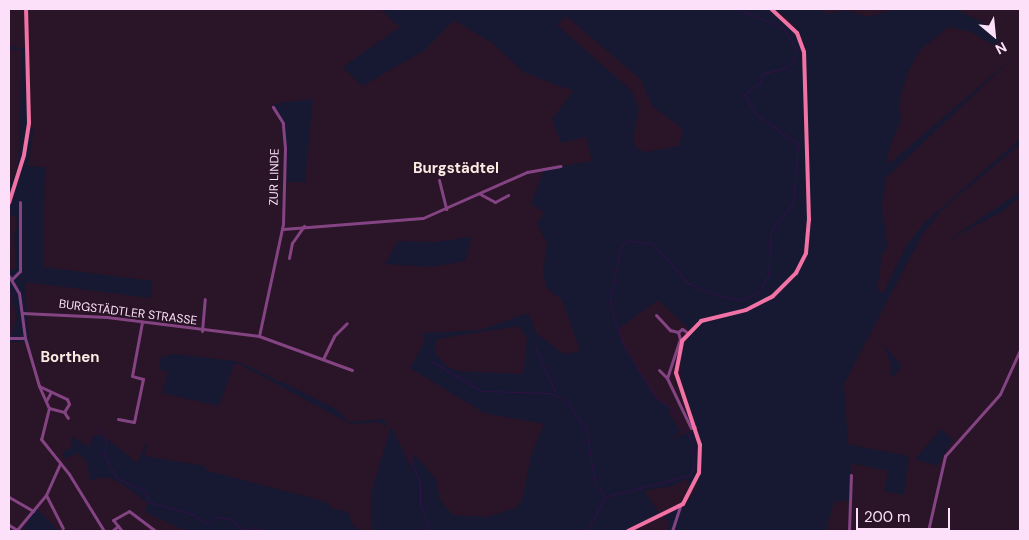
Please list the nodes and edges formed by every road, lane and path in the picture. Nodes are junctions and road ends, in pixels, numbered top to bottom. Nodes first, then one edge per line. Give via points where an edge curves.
1 (26, 9) edge
2 (771, 9) edge
3 (273, 107) dead end
4 (560, 166) dead end
5 (439, 180) dead end
6 (477, 194) junction
7 (508, 195) dead end
8 (20, 202) dead end
9 (9, 203) edge
10 (446, 209) junction
11 (304, 226) junction
12 (283, 228) junction
13 (290, 258) dead end
14 (10, 277) edge
15 (205, 299) dead end
16 (22, 312) junction
17 (656, 315) dead end
18 (142, 322) junction
19 (347, 323) dead end
20 (202, 331) junction
21 (678, 332) junction
22 (688, 333) junction
23 (259, 336) junction
24 (9, 338) edge
25 (25, 338) junction
26 (1020, 350) edge
27 (324, 359) junction
28 (352, 370) dead end
29 (658, 370) dead end
30 (667, 378) junction
31 (38, 386) junction
32 (51, 391) junction
33 (46, 401) junction
34 (49, 408) junction
35 (64, 412) junction
36 (68, 418) dead end
37 (118, 419) dead end
38 (694, 428) junction
39 (60, 463) junction
40 (851, 475) dead end
41 (46, 495) junction
42 (9, 497) edge
43 (680, 506) junction
44 (33, 511) junction
45 (9, 524) edge
46 (118, 526) junction
47 (63, 528) dead end
48 (17, 531) edge
49 (104, 531) edge
50 (112, 531) edge
51 (122, 531) edge
52 (156, 531) edge
53 (628, 531) edge
54 (672, 531) edge
55 (849, 531) edge
56 (928, 531) edge

1 - 9 main road via 28,128
2 - 22 main road via 793,28 804,52 809,220 806,253 796,273 773,296 746,310 701,321
3 - 12 street, ZUR LINDE via 283,123
4 - 6 street via 539,167
5 - 10 street
6 - 7 street via 495,202
6 - 10 street
8 - 14 street via 20,271
10 - 11 street via 405,222
11 - 12 street
11 - 13 street via 292,243
12 - 23 street via 275,249
14 - 16 street via 20,293
15 - 20 street, BURGSTÄDTLER STRASSE
16 - 18 street, BURGSTÄDTLER STRASSE
16 - 25 street
17 - 21 street via 670,330
18 - 20 street, BURGSTÄDTLER STRASSE
18 - 37 street via 132,376 143,379 134,422
19 - 27 street via 334,336
20 - 23 street, BURGSTÄDTLER STRASSE
21 - 22 street via 682,329
21 - 30 street via 680,339
22 - 38 main road via 677,354 676,368
23 - 27 street, BURGSTÄDTLER STRASSE
24 - 25 street
25 - 31 street
26 - 56 street via 1000,394 945,456
27 - 28 street, BURGSTÄDTLER STRASSE
29 - 30 street
30 - 38 street via 691,428
31 - 32 street
31 - 33 street
32 - 33 street
32 - 35 street via 69,402
33 - 34 street
34 - 35 street
34 - 39 street via 40,434
35 - 36 street
38 - 43 main road via 701,452 699,473 691,495
39 - 41 street
39 - 49 street
40 - 55 street
41 - 44 street
41 - 47 street
42 - 44 street
43 - 53 main road
43 - 54 street
44 - 48 street
45 - 48 street
46 - 50 street
46 - 51 street
46 - 52 street via 113,520 129,511

